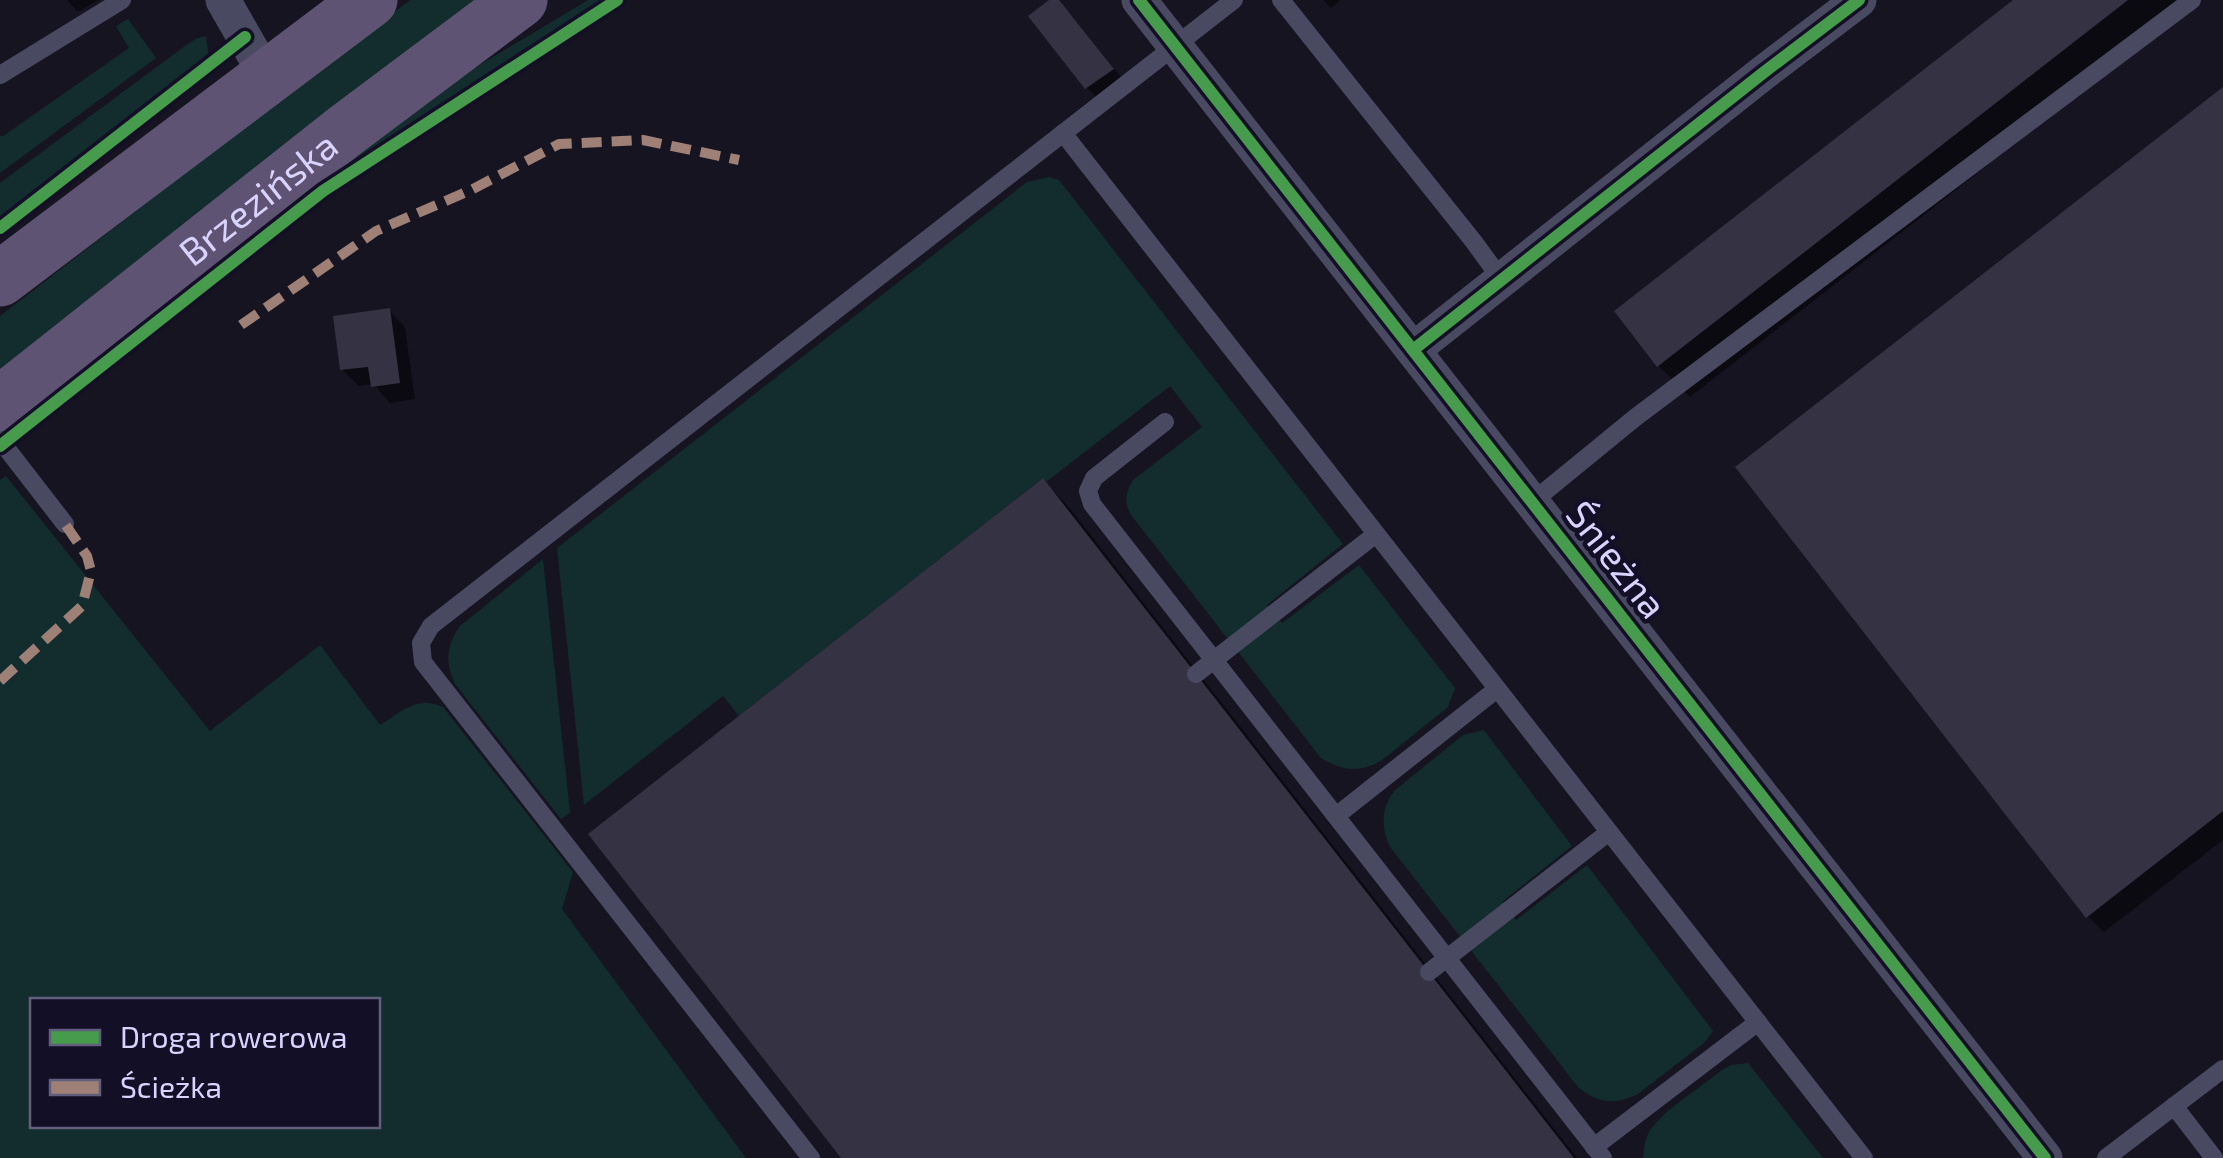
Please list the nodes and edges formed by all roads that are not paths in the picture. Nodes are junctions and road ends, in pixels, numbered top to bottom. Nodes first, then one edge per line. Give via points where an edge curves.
1 (122, 0) edge
2 (224, 0) edge
3 (370, 0) edge
4 (520, 0) edge
5 (1139, 0) edge
6 (1234, 0) edge
7 (1280, 0) edge
8 (2192, 0) edge
9 (1840, 6) edge
10 (1175, 46) junction
11 (0, 75) edge
12 (267, 77) junction
13 (1062, 133) junction
14 (0, 279) edge
15 (1501, 280) junction
16 (1413, 350) junction
17 (0, 404) edge
18 (1165, 422) dead end
19 (0, 440) edge
20 (1532, 502) junction
21 (66, 524) dead end
22 (1376, 534) junction
23 (1196, 674) dead end
24 (1497, 688) junction
25 (1336, 816) junction
26 (1610, 832) junction
27 (1429, 972) dead end
28 (1758, 1022) junction
29 (2223, 1069) edge
30 (2174, 1106) junction
31 (1599, 1153) edge
32 (811, 1158) edge
33 (1864, 1158) edge
34 (2046, 1158) edge
35 (2106, 1158) edge
36 (2214, 1158) edge

1 - 11 lane
2 - 12 street
3 - 12 main road
4 - 17 main road, Brzezińska
5 - 10 street, Śnieżna
6 - 10 lane
7 - 15 lane
8 - 20 lane
9 - 15 street
10 - 13 lane
10 - 16 street, Śnieżna
12 - 14 main road
13 - 22 lane
13 - 32 lane via 431,626 421,643 424,662
15 - 16 street
16 - 20 street, Śnieżna
18 - 25 lane via 1094,478 1092,504
19 - 21 lane
20 - 34 street, Śnieżna
22 - 23 lane
22 - 24 lane
24 - 25 lane
24 - 26 lane
25 - 31 lane
26 - 27 lane
26 - 28 lane
28 - 31 lane
28 - 33 lane
29 - 30 lane
30 - 35 lane
30 - 36 lane

